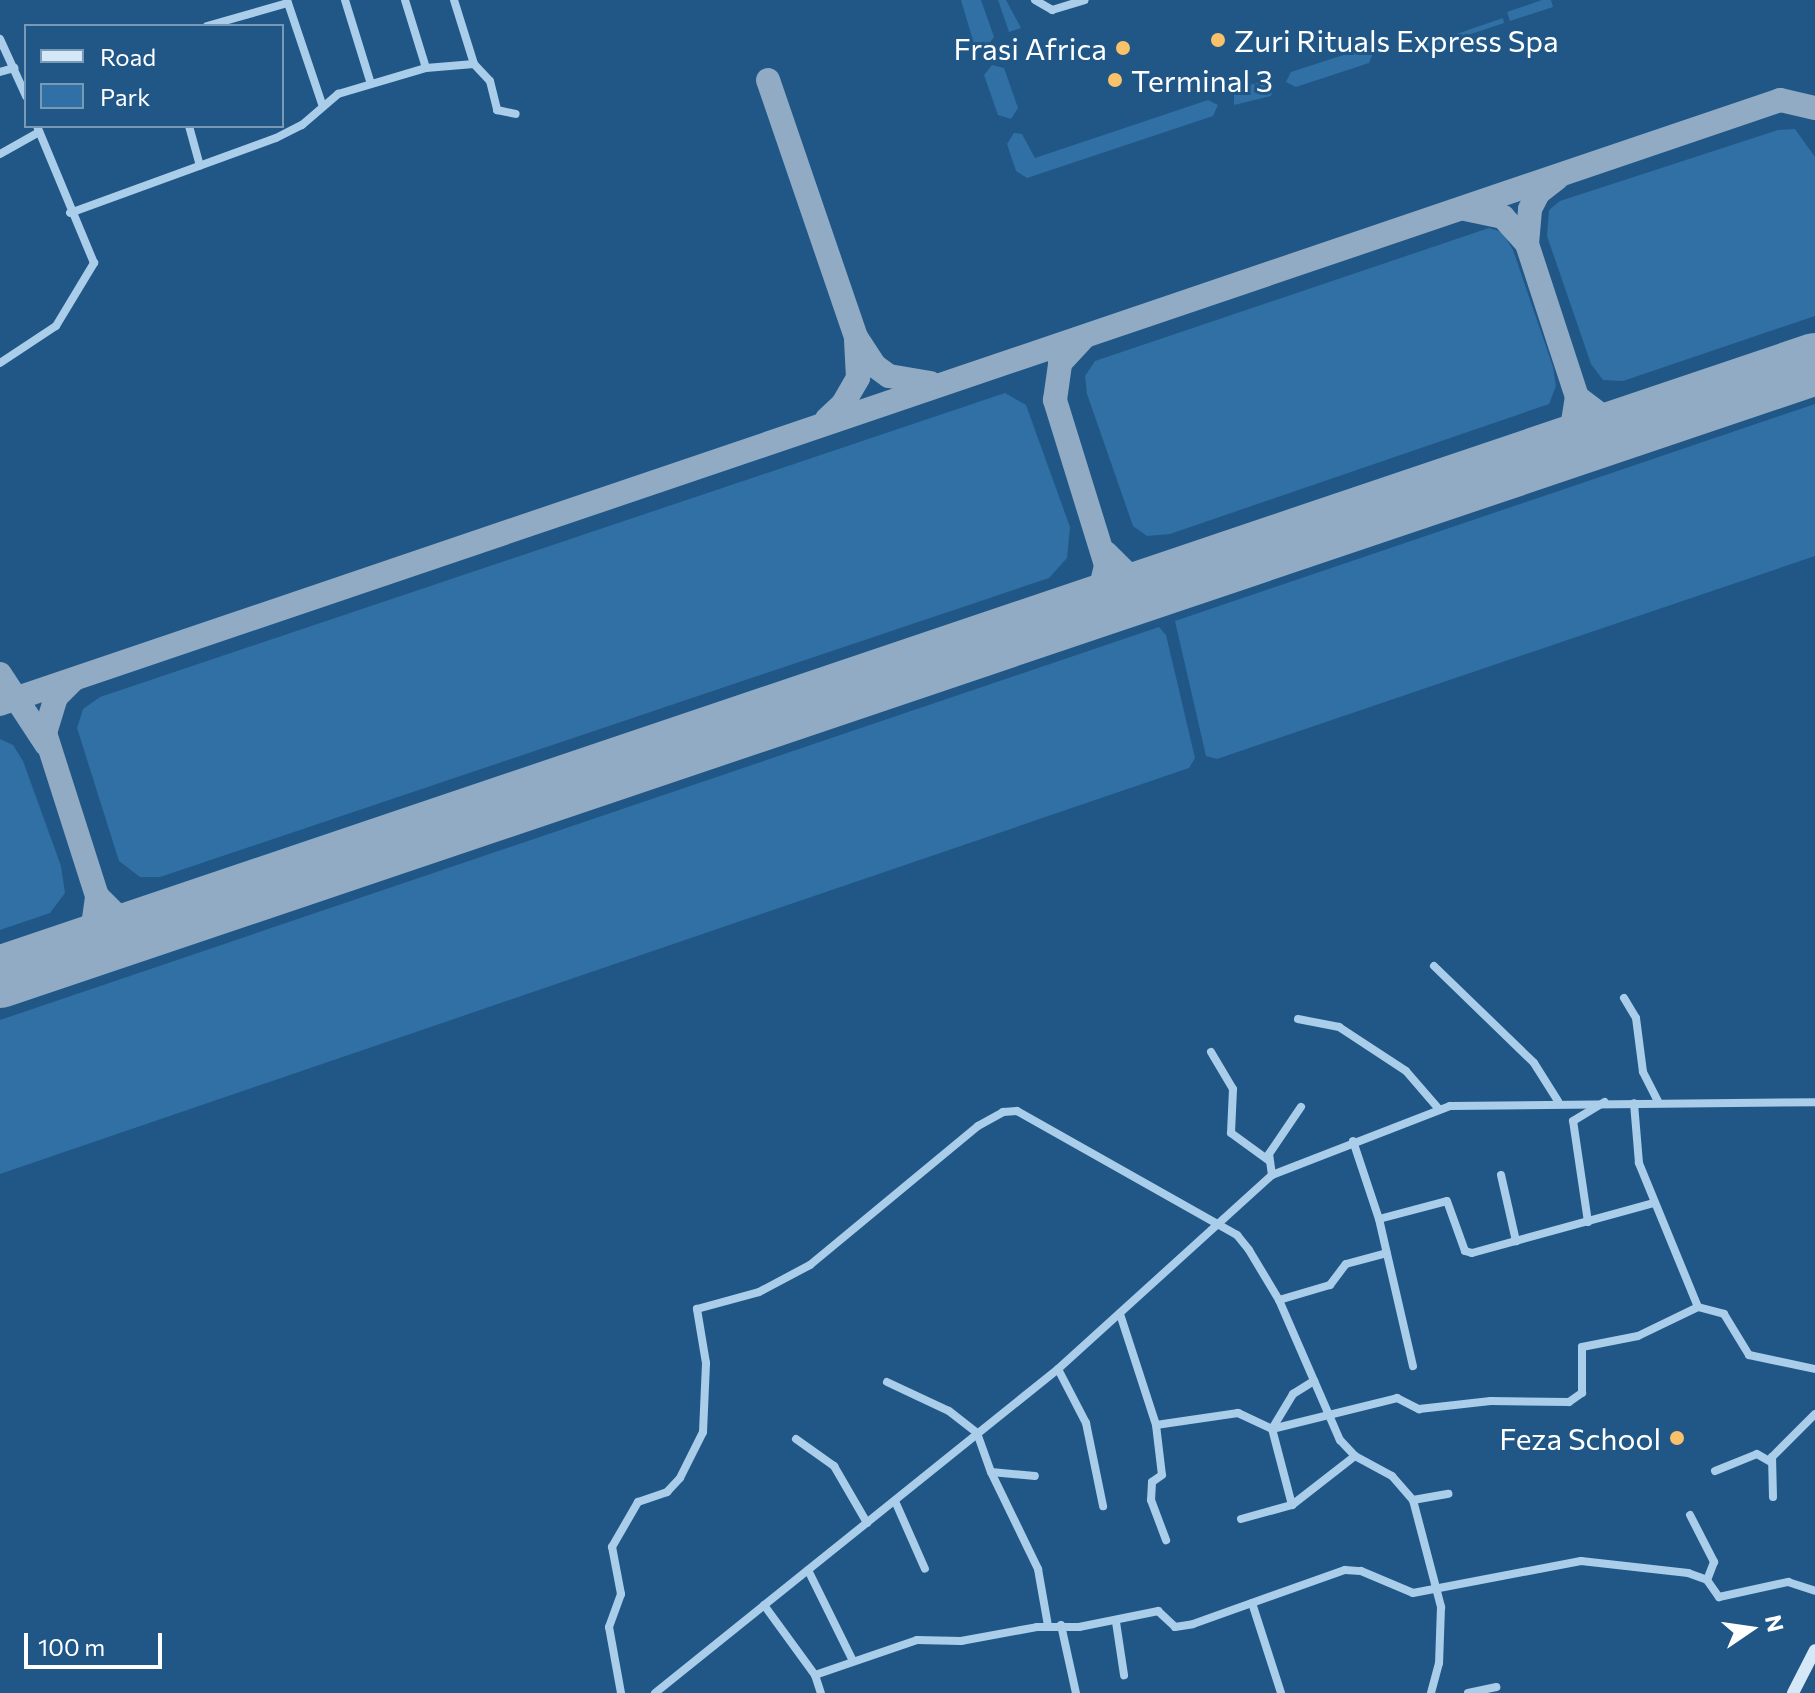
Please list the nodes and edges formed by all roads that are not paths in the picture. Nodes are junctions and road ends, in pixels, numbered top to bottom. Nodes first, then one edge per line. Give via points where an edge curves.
1 (345, 0) edge
2 (405, 0) edge
3 (454, 0) edge
4 (1035, 0) edge
5 (1085, 0) edge
6 (287, 2) edge
7 (214, 24) edge
8 (0, 39) edge
9 (474, 64) junction
10 (14, 68) junction
11 (426, 68) junction
12 (0, 72) edge
13 (370, 81) junction
14 (24, 91) edge
15 (322, 104) junction
16 (516, 114) dead end
17 (190, 128) edge
18 (38, 129) edge
19 (0, 154) edge
20 (200, 166) junction
21 (70, 213) junction
22 (0, 363) edge
23 (1434, 966) dead end
24 (1624, 998) dead end
25 (1298, 1019) dead end
26 (1211, 1052) dead end
27 (1558, 1101) junction
28 (1606, 1101) junction
29 (1815, 1102) edge
30 (1634, 1103) junction
31 (1659, 1103) junction
32 (1301, 1107) dead end
33 (1438, 1108) junction
34 (1353, 1141) junction
35 (1268, 1160) junction
36 (1272, 1175) junction
37 (1501, 1175) dead end
38 (1654, 1203) junction
39 (1379, 1219) junction
40 (1588, 1222) junction
41 (1218, 1226) junction
42 (1516, 1241) junction
43 (1387, 1253) junction
44 (1279, 1300) junction
45 (1698, 1307) junction
46 (1120, 1314) junction
47 (1413, 1366) dead end
48 (1058, 1369) junction
49 (1815, 1369) edge
50 (1314, 1381) junction
51 (887, 1382) dead end
52 (1815, 1414) edge
53 (1330, 1415) junction
54 (1156, 1425) junction
55 (1272, 1429) junction
56 (977, 1433) junction
57 (796, 1439) dead end
58 (1355, 1456) junction
59 (1771, 1462) junction
60 (1715, 1471) dead end
61 (991, 1472) junction
62 (1035, 1476) dead end
63 (1448, 1494) dead end
64 (1773, 1497) dead end
65 (1413, 1500) junction
66 (895, 1501) junction
67 (1292, 1505) junction
68 (1103, 1506) dead end
69 (1690, 1515) dead end
70 (1241, 1519) dead end
71 (867, 1523) junction
72 (1166, 1540) dead end
73 (925, 1569) dead end
74 (808, 1570) junction
75 (1707, 1580) junction
76 (1439, 1591) junction
77 (1815, 1591) edge
78 (1252, 1603) junction
79 (764, 1605) junction
80 (1116, 1622) junction
81 (1061, 1625) junction
82 (1048, 1626) junction
83 (1815, 1650) edge
84 (852, 1659) junction
85 (815, 1675) junction
86 (1124, 1675) dead end
87 (1496, 1687) dead end
88 (669, 1688) edge
89 (1428, 1692) edge
90 (621, 1693) edge
91 (655, 1693) edge
92 (821, 1693) edge
93 (1076, 1693) edge
94 (1281, 1693) edge
95 (1468, 1693) edge
96 (1793, 1693) edge

1 - 13 street
2 - 11 street
3 - 9 street
4 - 5 street via 1052,10
6 - 7 street
6 - 15 street
8 - 10 street
9 - 11 street
9 - 16 street via 490,81 497,110
10 - 12 street
10 - 14 street
11 - 13 street
13 - 15 street
15 - 20 street via 289,131
17 - 20 street
18 - 19 street
18 - 21 street
20 - 21 street
21 - 22 street via 90,246 94,263 89,279 56,326
23 - 27 street via 1534,1063
24 - 31 street via 1636,1018 1643,1072
25 - 33 street via 1339,1027 1406,1071
26 - 35 street via 1233,1089 1231,1133
27 - 28 street
27 - 33 street
28 - 30 street
28 - 40 street via 1573,1121
29 - 31 street
30 - 31 street
30 - 38 street via 1639,1163
32 - 35 street
33 - 34 street
34 - 36 street
34 - 39 street
35 - 36 street
36 - 41 street
37 - 42 street
38 - 40 street
38 - 45 street
39 - 42 street via 1447,1201 1465,1251
39 - 43 street
40 - 42 street
41 - 44 street via 1237,1235
41 - 46 street
41 - 90 street via 1017,1111 1003,1112 978,1126 810,1265 759,1292 697,1309 706,1363 703,1432 680,1478 667,1492 638,1502 612,1547 621,1594 609,1627
43 - 44 street via 1346,1264 1330,1285
43 - 47 street
44 - 50 street
45 - 49 street via 1724,1314 1749,1355
45 - 53 street via 1638,1336 1582,1347 1582,1393 1569,1402 1491,1401 1419,1409 1397,1398
46 - 48 street
46 - 54 street
48 - 56 street
48 - 68 street via 1081,1408
50 - 53 street
50 - 55 street via 1293,1394
51 - 56 street via 949,1411
52 - 59 street
53 - 55 street
53 - 58 street
54 - 55 street via 1238,1413
54 - 72 street via 1162,1475 1152,1482 1151,1500
55 - 67 street
56 - 61 street
56 - 66 street
57 - 71 street via 834,1466
58 - 65 street via 1392,1476
58 - 67 street
59 - 60 street via 1757,1454
59 - 64 street
61 - 62 street
61 - 82 street via 1038,1569
63 - 65 street
65 - 76 street
66 - 71 street
66 - 73 street
67 - 70 street
69 - 75 street via 1714,1562
71 - 74 street
74 - 79 street
74 - 84 street
75 - 76 street via 1688,1573 1581,1561
75 - 77 street via 1719,1597 1788,1582
76 - 78 street via 1398,1591 1361,1571 1345,1570
76 - 89 street via 1439,1663
78 - 80 street via 1184,1626 1175,1627 1161,1611
78 - 94 street
79 - 85 street
79 - 88 street
80 - 81 street
80 - 86 street
81 - 82 street
81 - 93 street
82 - 84 street via 961,1641 917,1640
83 - 96 main road
84 - 85 street
85 - 92 street
87 - 95 street
88 - 91 street

